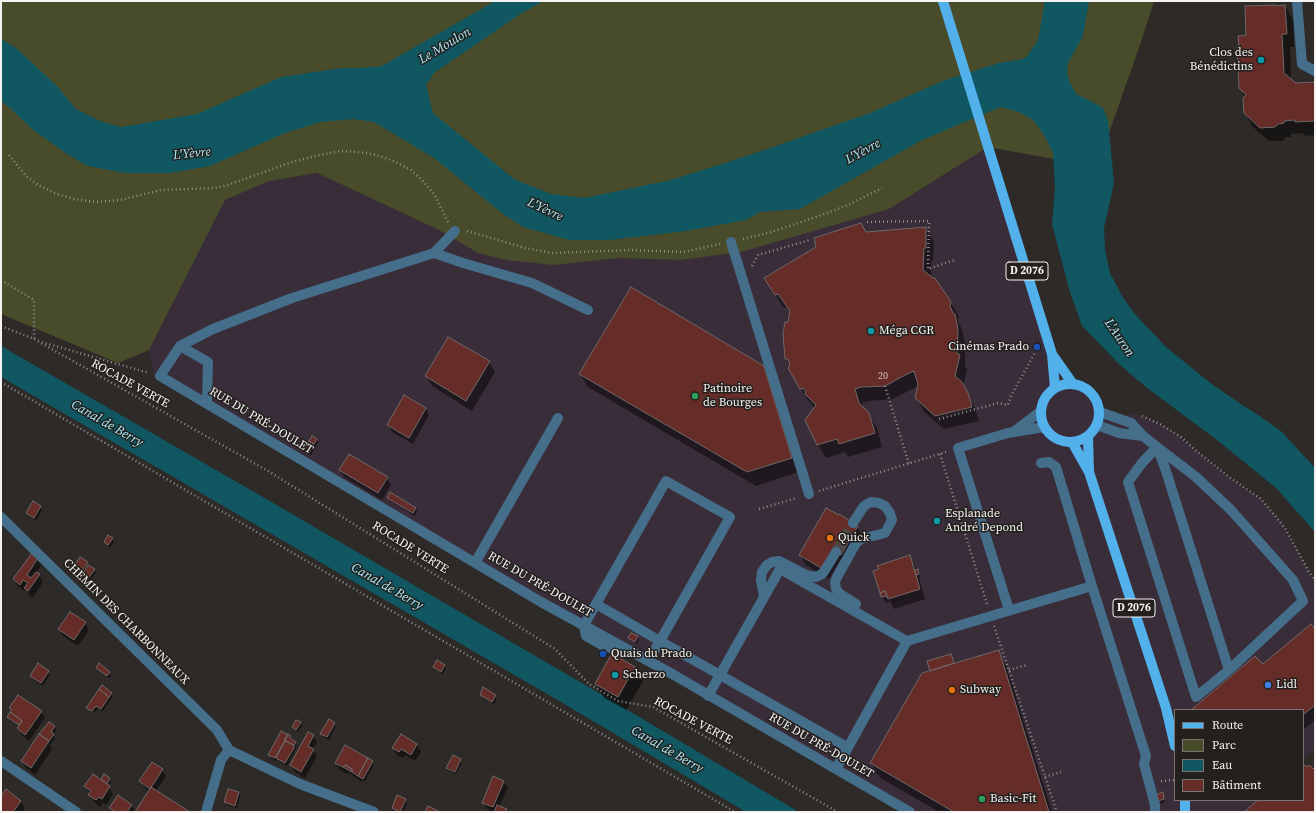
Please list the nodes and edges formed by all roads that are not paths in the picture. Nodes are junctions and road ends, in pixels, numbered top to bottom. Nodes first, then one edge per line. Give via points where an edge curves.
1 (943, 1) edge
2 (1297, 1) edge
3 (1315, 72) edge
4 (455, 231) road end
5 (732, 242) road end
6 (434, 253) junction
7 (588, 310) dead end
8 (180, 346) junction
9 (1052, 354) junction
10 (1073, 384) junction
11 (1055, 388) junction
12 (207, 403) junction
13 (1041, 411) junction
14 (1100, 412) junction
15 (558, 418) dead end
16 (1097, 425) junction
17 (1044, 426) junction
18 (1013, 432) junction
19 (1088, 436) junction
20 (1143, 436) junction
21 (1072, 442) junction
22 (1157, 448) junction
23 (1041, 463) dead end
24 (1089, 472) junction
25 (809, 494) road end
26 (1, 517) edge
27 (853, 523) tunnel mouth
28 (836, 552) tunnel mouth
29 (475, 563) junction
30 (1092, 586) junction
31 (764, 596) junction
32 (596, 604) junction
33 (1009, 610) junction
34 (875, 623) junction
35 (584, 625) junction
36 (660, 641) junction
37 (908, 641) junction
38 (648, 662) junction
39 (1229, 670) junction
40 (720, 674) junction
41 (708, 696) junction
42 (1174, 742) edge
43 (848, 747) junction
44 (229, 750) junction
45 (1, 761) edge
46 (836, 769) junction
47 (1185, 801) edge
48 (76, 812) edge
49 (206, 812) edge
50 (374, 812) edge
51 (910, 812) edge
52 (1155, 812) edge
53 (1185, 812) edge

1 - 9 main road, D 2076
2 - 3 street via 1302,64
4 - 6 street
5 - 25 street
6 - 7 street via 532,283
6 - 8 street via 292,298 212,329
8 - 12 street via 208,362
8 - 12 street, RUE DU PRÉ-DOULET via 160,376
9 - 10 main road, D 2076
9 - 11 main road, D 2076
10 - 11 main road
10 - 14 main road via 1080,385 1090,392 1098,402
11 - 13 main road via 1043,402
12 - 29 street, RUE DU PRÉ-DOULET
13 - 17 main road
13 - 18 street
14 - 16 main road
14 - 20 street via 1131,423
15 - 29 street
16 - 19 main road
16 - 20 street via 1119,433
17 - 18 street
17 - 21 main road via 1059,440
18 - 33 street via 958,448
19 - 21 main road via 1081,441
19 - 24 main road, D 2076
20 - 22 street
21 - 24 main road, D 2076
22 - 39 street
22 - 39 street via 1128,482 1196,696
22 - 39 street via 1196,477 1231,510 1293,580 1303,601
23 - 30 street via 1049,462 1056,467
24 - 42 main road, D 2076 via 1166,708
26 - 44 street, CHEMIN DES CHARBONNEAUX via 217,730
27 - 34 street via 864,506 871,502 885,506 892,520 885,533 861,539 856,543 835,582 840,594 862,608
28 - 31 street via 822,574 816,577 806,575 779,561 767,565 762,572 761,580
29 - 35 street, RUE DU PRÉ-DOULET
30 - 33 street
30 - 52 street via 1146,756 1144,764
31 - 34 street via 780,569
31 - 40 street
32 - 35 street
32 - 36 street
32 - 36 street via 666,481 730,517
33 - 37 street
34 - 37 street
35 - 38 street, RUE DU PRÉ-DOULET
36 - 38 street
36 - 40 street
37 - 43 street
38 - 41 street, RUE DU PRÉ-DOULET
40 - 41 street
40 - 43 street
41 - 46 street, RUE DU PRÉ-DOULET
43 - 46 street
44 - 49 street via 221,760
44 - 50 street via 300,784
45 - 48 street
46 - 51 street, RUE DU PRÉ-DOULET
47 - 53 main road

